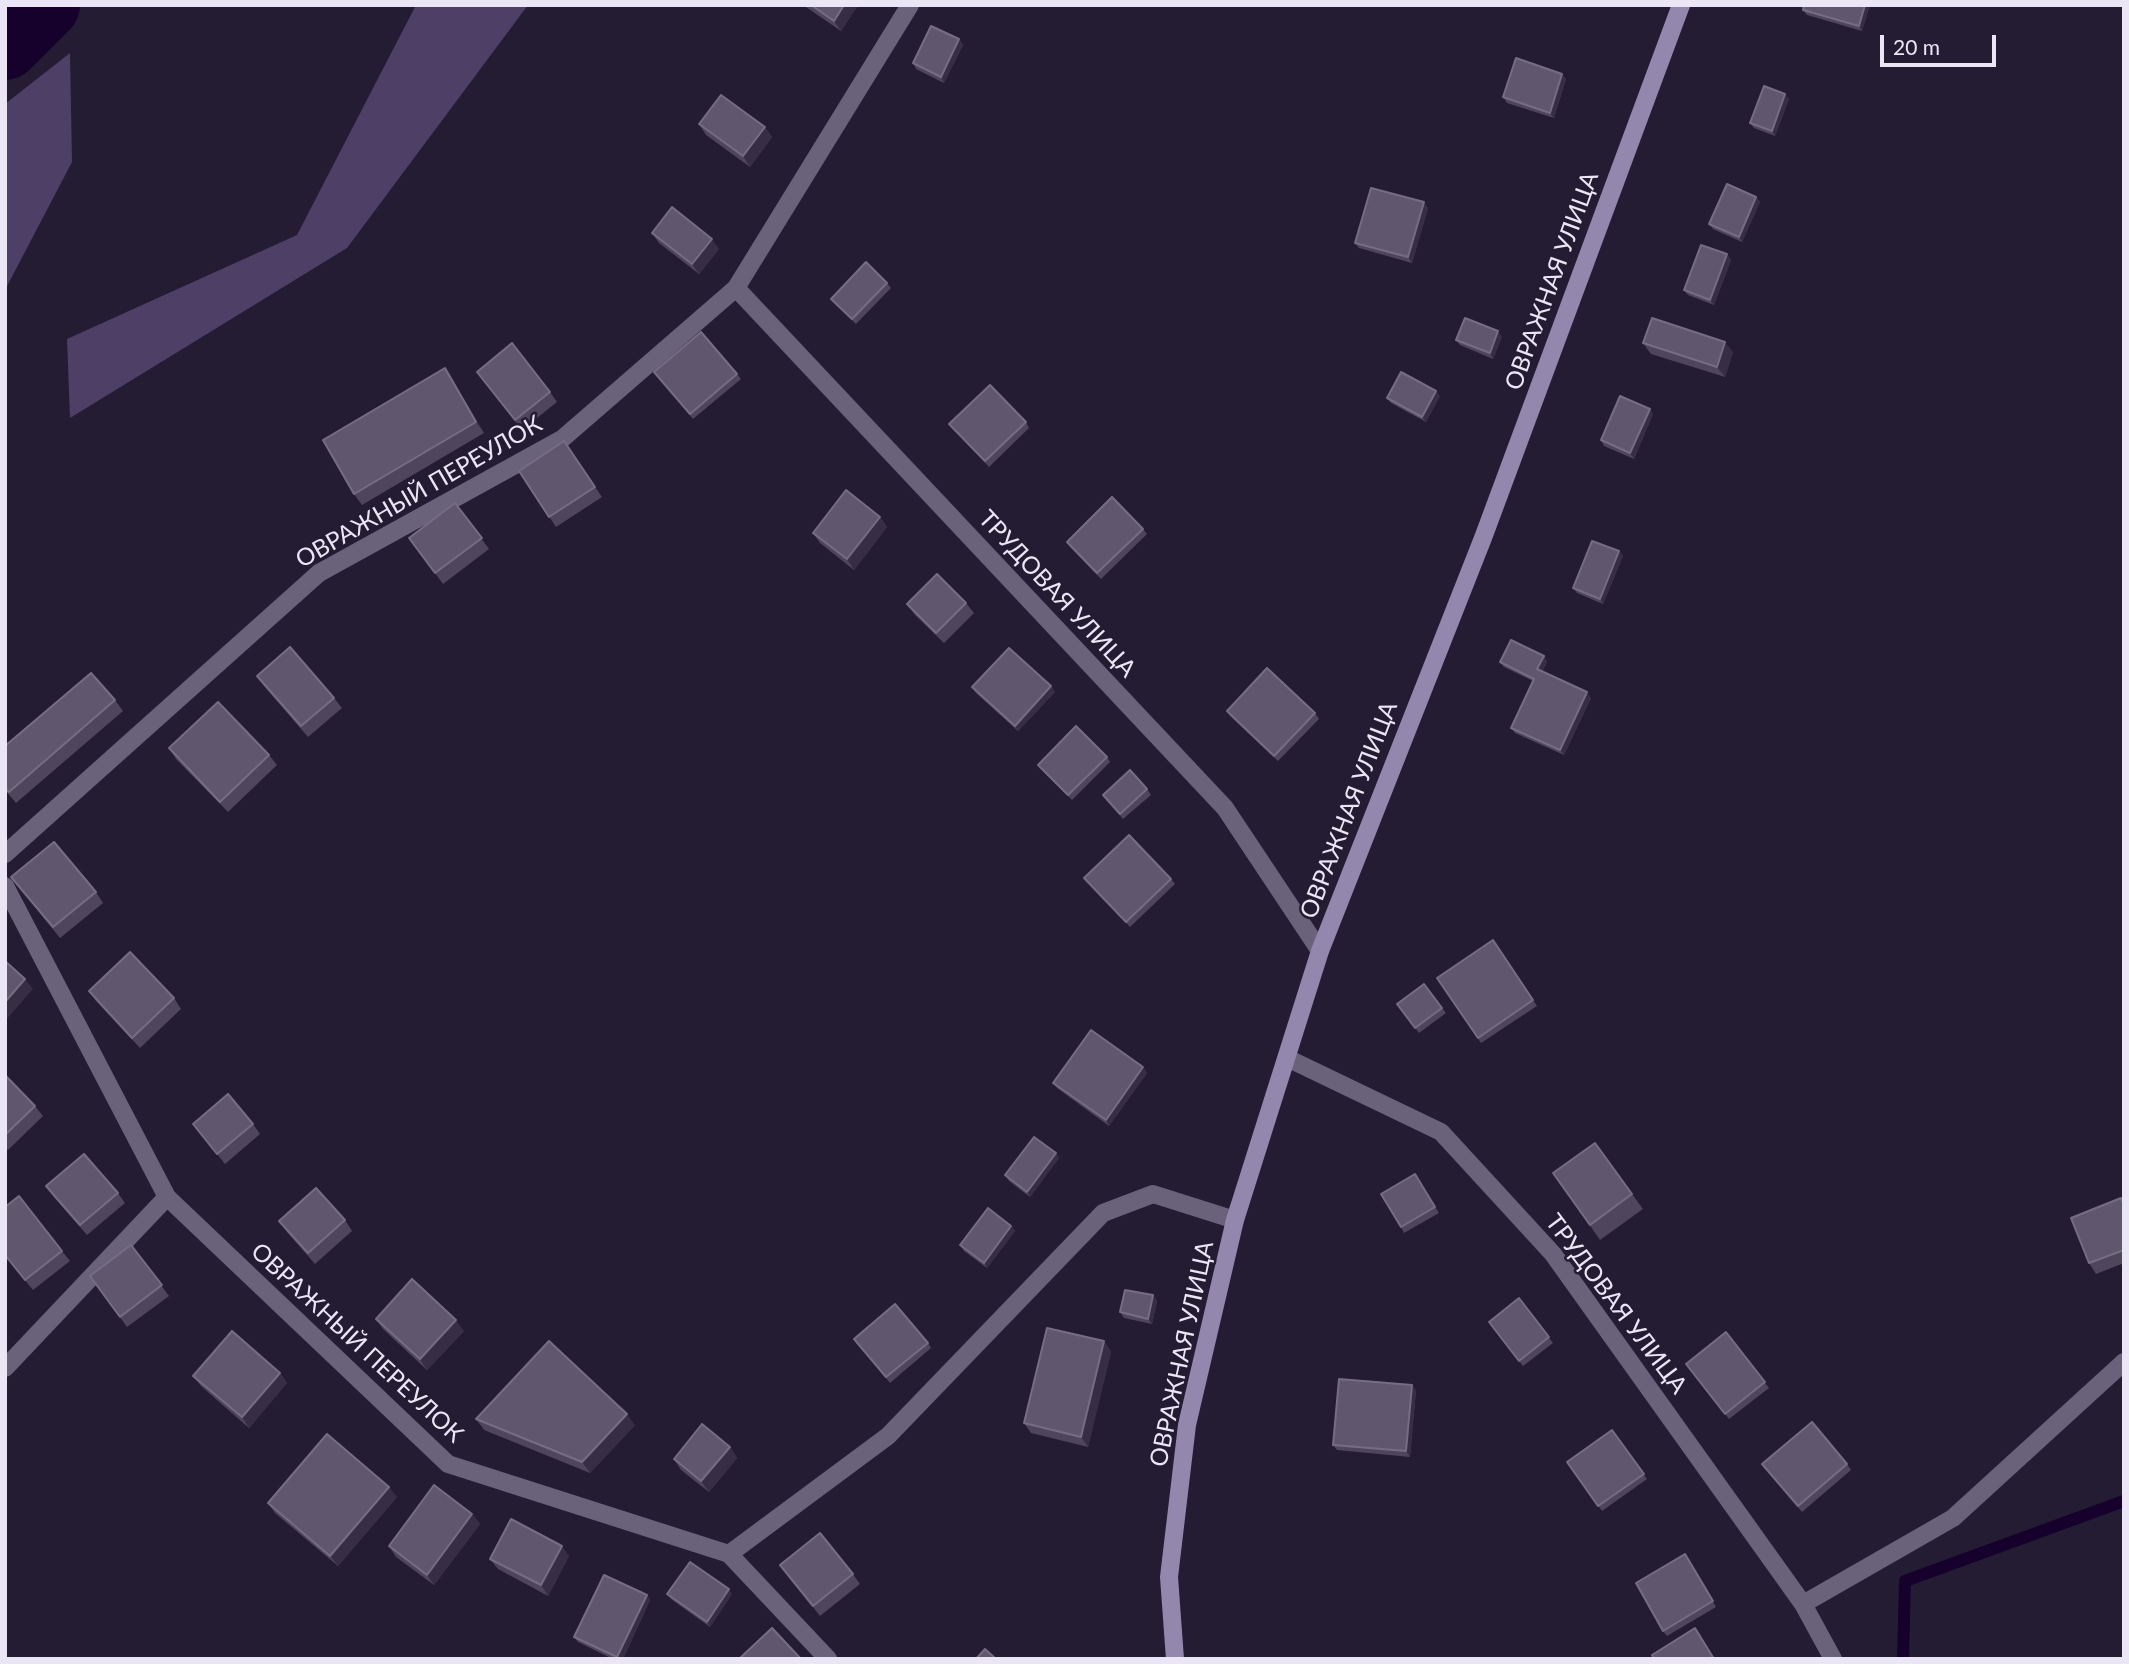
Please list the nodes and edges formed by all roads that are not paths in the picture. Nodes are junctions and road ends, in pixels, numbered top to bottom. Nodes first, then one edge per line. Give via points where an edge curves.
1 (910, 5) edge
2 (1681, 5) edge
3 (736, 288) junction
4 (5, 854) edge
5 (5, 886) edge
6 (1320, 951) junction
7 (1287, 1058) junction
8 (167, 1196) junction
9 (1235, 1220) junction
10 (2124, 1362) edge
11 (5, 1368) edge
12 (729, 1554) junction
13 (1803, 1604) junction
14 (828, 1659) edge
15 (1175, 1659) edge
16 (1833, 1659) edge

1 - 3 street, ОВРАЖНЫЙ ПЕРЕУЛОК
2 - 6 street, ОВРАЖНАЯ УЛИЦА via 1483,538
3 - 4 street, ОВРАЖНЫЙ ПЕРЕУЛОК via 562,439 319,573
3 - 6 street, ТРУДОВАЯ УЛИЦА via 1225,808
5 - 8 street, ОВРАЖНЫЙ ПЕРЕУЛОК
6 - 7 street, ОВРАЖНАЯ УЛИЦА
7 - 9 street, ОВРАЖНАЯ УЛИЦА
7 - 13 street, ТРУДОВАЯ УЛИЦА via 1441,1132 1553,1254
8 - 11 street
8 - 12 street, ОВРАЖНЫЙ ПЕРЕУЛОК via 447,1464
9 - 12 street via 1153,1195 1103,1213 888,1436
9 - 15 street, ОВРАЖНАЯ УЛИЦА via 1187,1425 1169,1577
10 - 13 street via 1953,1518
12 - 14 street, ОВРАЖНЫЙ ПЕРЕУЛОК
13 - 16 street, ТРУДОВАЯ УЛИЦА

